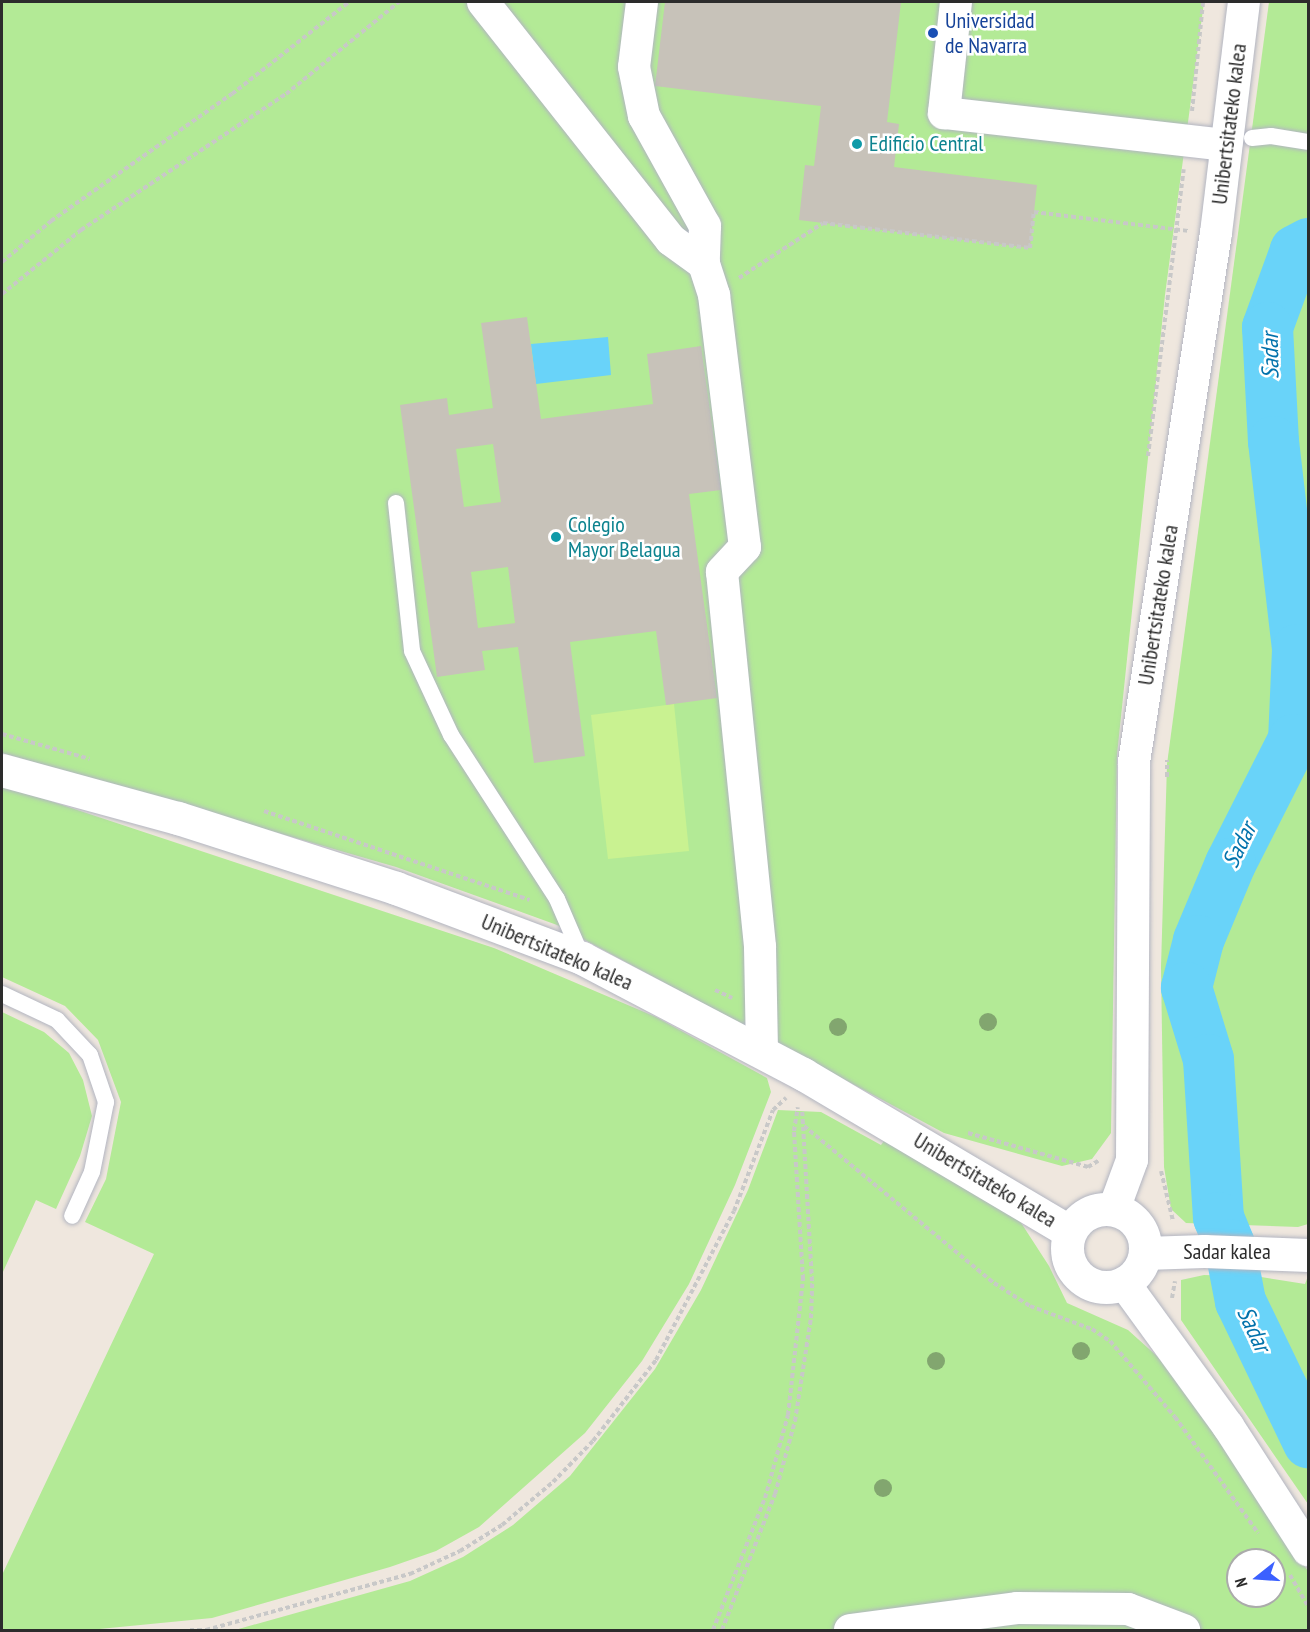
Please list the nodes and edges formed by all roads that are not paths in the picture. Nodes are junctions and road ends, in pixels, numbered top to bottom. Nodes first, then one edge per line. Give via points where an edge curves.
1 (483, 2) edge
2 (642, 2) edge
3 (956, 2) edge
4 (1244, 2) edge
5 (1239, 141) junction
6 (1308, 142) edge
7 (704, 264) junction
8 (396, 503) dead end
9 (2, 770) edge
10 (582, 958) junction
11 (2, 994) edge
12 (762, 1052) junction
13 (1114, 1209) junction
14 (72, 1216) dead end
15 (1070, 1231) junction
16 (1145, 1254) junction
17 (1299, 1254) edge
18 (1124, 1284) junction
19 (1298, 1560) edge
20 (889, 1627) edge
21 (850, 1630) edge
22 (1184, 1630) edge

1 - 7 street via 671,240
2 - 7 street via 634,68 644,116 705,226
3 - 5 street, Unibertsitateko kalea via 944,113 1189,141
4 - 5 street, Unibertsitateko kalea
5 - 6 lane via 1271,136
5 - 13 street, Unibertsitateko kalea via 1216,233 1134,762 1132,1160
7 - 12 street via 714,295 745,547 722,572 760,947
8 - 10 lane via 412,651 451,735 557,899
9 - 10 main road, Unibertsitateko kalea via 178,818 396,888
10 - 12 main road, Unibertsitateko kalea
11 - 14 lane via 57,1020 90,1055 106,1102 92,1172
12 - 15 main road, Unibertsitateko kalea
13 - 15 main road via 1088,1212
13 - 16 main road via 1138,1225
15 - 18 main road via 1066,1247 1076,1275 1101,1287
16 - 17 main road, Sadar kalea
16 - 18 main road via 1140,1269
18 - 19 street via 1228,1426
20 - 21 street
20 - 22 street via 1017,1608 1128,1609

